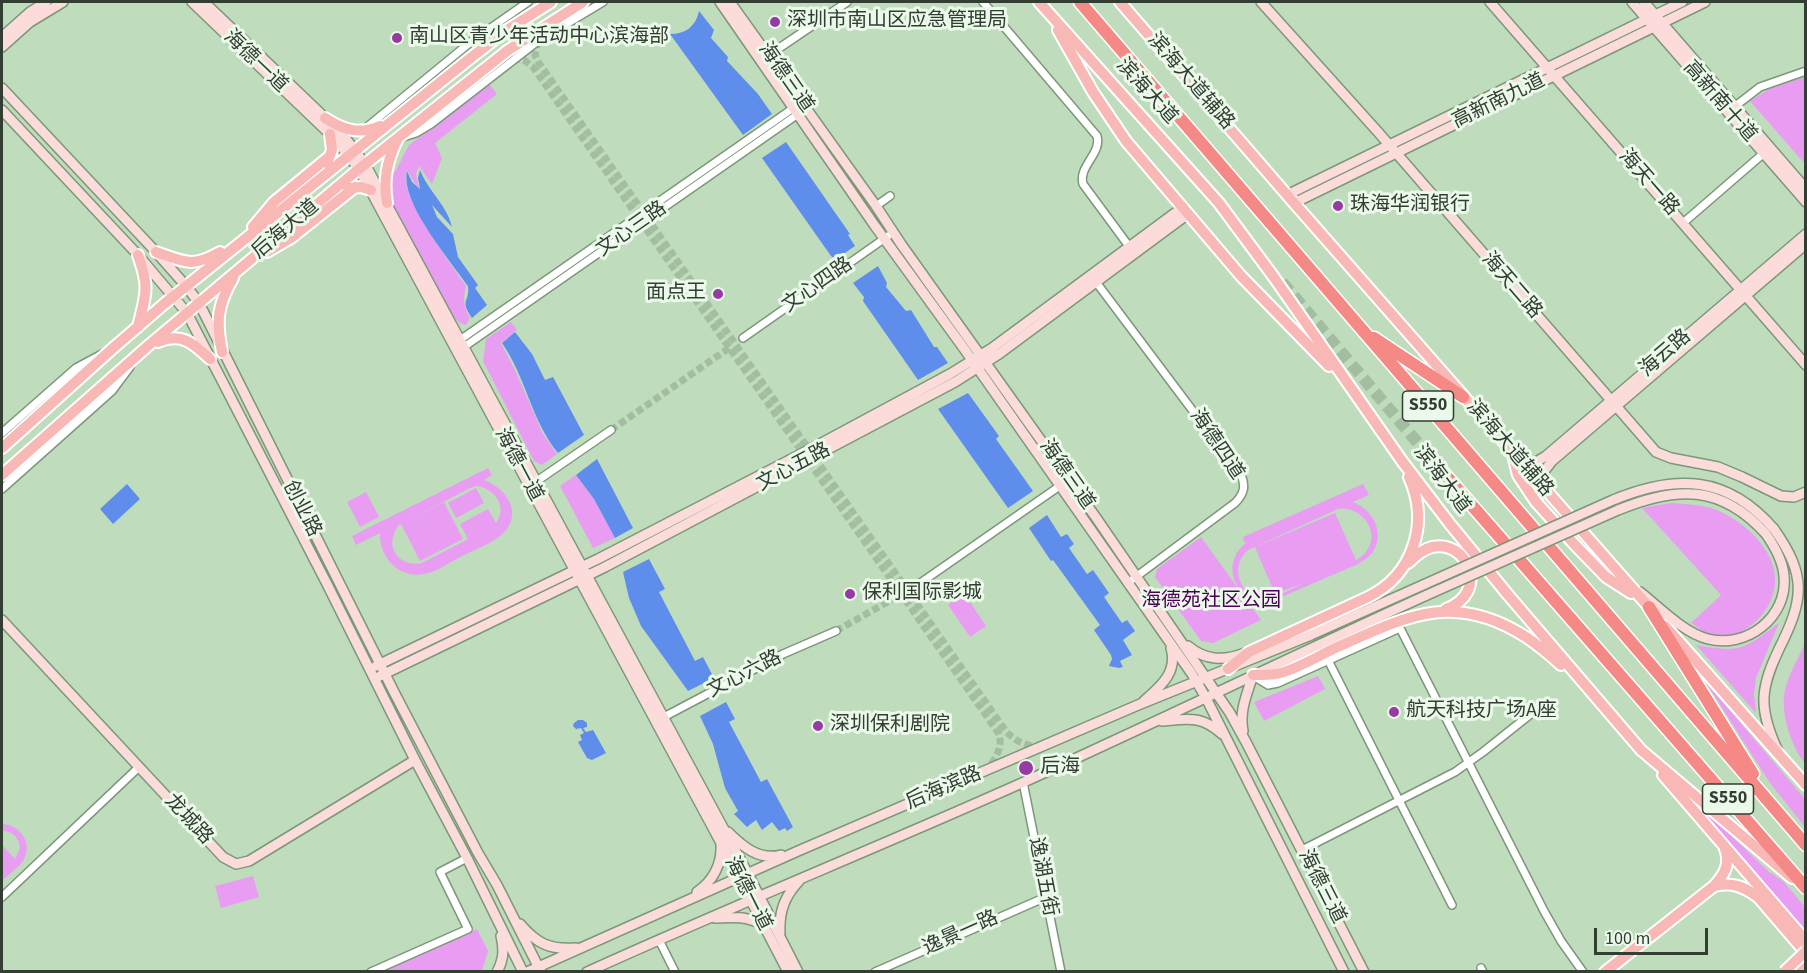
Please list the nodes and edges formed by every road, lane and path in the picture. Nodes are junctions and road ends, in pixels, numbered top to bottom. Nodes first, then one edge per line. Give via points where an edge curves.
1 (46, 2) edge
2 (63, 2) edge
3 (192, 2) edge
4 (204, 2) edge
5 (528, 2) edge
6 (551, 2) edge
7 (583, 2) edge
8 (603, 2) edge
9 (720, 2) edge
10 (730, 2) edge
11 (847, 2) edge
12 (983, 2) edge
13 (1039, 2) edge
14 (1080, 2) edge
15 (1120, 2) edge
16 (1261, 2) edge
17 (1492, 2) edge
18 (1632, 2) edge
19 (1644, 2) edge
20 (1682, 2) edge
21 (1705, 2) edge
22 (1047, 11) junction
23 (1651, 16) junction
24 (1658, 25) junction
25 (2, 37) edge
26 (2, 47) edge
27 (769, 55) junction
28 (1547, 67) junction
29 (1806, 71) edge
30 (1554, 75) junction
31 (2, 88) edge
32 (1734, 107) junction
33 (800, 108) junction
34 (2, 110) edge
35 (398, 114) junction
36 (325, 118) junction
37 (360, 131) junction
38 (330, 134) junction
39 (398, 139) junction
40 (1392, 149) junction
41 (352, 152) junction
42 (1764, 153) junction
43 (330, 156) junction
44 (362, 167) junction
45 (356, 187) junction
46 (308, 188) junction
47 (1806, 189) edge
48 (371, 190) junction
49 (890, 196) dead end
50 (326, 197) junction
51 (1291, 199) junction
52 (1806, 202) edge
53 (387, 203) junction
54 (876, 206) junction
55 (1185, 211) junction
56 (1683, 224) junction
57 (1806, 234) edge
58 (889, 236) junction
59 (244, 239) junction
60 (1806, 244) edge
61 (1132, 250) junction
62 (156, 252) junction
63 (138, 255) junction
64 (250, 260) junction
65 (238, 270) junction
66 (1096, 282) junction
67 (186, 286) junction
68 (1743, 292) junction
69 (174, 297) junction
70 (198, 303) junction
71 (187, 313) junction
72 (138, 327) junction
73 (1363, 331) junction
74 (743, 338) dead end
75 (149, 345) junction
76 (458, 346) junction
77 (112, 349) junction
78 (222, 352) junction
79 (139, 354) junction
80 (984, 358) junction
81 (210, 359) junction
82 (975, 364) junction
83 (1806, 365) edge
84 (1347, 383) junction
85 (1463, 397) junction
86 (1613, 404) junction
87 (611, 430) tunnel mouth
88 (2, 433) edge
89 (2, 448) edge
90 (1512, 452) junction
91 (1402, 461) junction
92 (1434, 462) tunnel mouth
93 (1522, 464) junction
94 (2, 475) edge
95 (1069, 479) junction
96 (533, 484) junction
97 (1060, 485) junction
98 (1541, 486) junction
99 (2, 489) edge
100 (1806, 492) edge
101 (1770, 532) junction
102 (1403, 567) junction
103 (581, 573) junction
104 (1137, 576) junction
105 (1625, 580) junction
106 (1128, 582) junction
107 (916, 586) tunnel mouth
108 (1647, 605) junction
109 (1437, 612) junction
110 (2, 620) edge
111 (836, 631) tunnel mouth
112 (1168, 640) junction
113 (1182, 640) junction
114 (1249, 652) junction
115 (1328, 660) junction
116 (380, 664) junction
117 (370, 669) junction
118 (1228, 669) junction
119 (385, 674) junction
120 (1253, 675) junction
121 (1207, 678) junction
122 (375, 679) junction
123 (1197, 682) junction
124 (1586, 686) junction
125 (1216, 693) junction
126 (1206, 698) junction
127 (1138, 705) junction
128 (1537, 709) dead end
129 (659, 720) junction
130 (1157, 721) junction
131 (1227, 739) junction
132 (1246, 742) junction
133 (1641, 750) junction
134 (1780, 755) junction
135 (415, 760) junction
136 (1469, 763) junction
137 (139, 767) junction
138 (1023, 782) junction
139 (1806, 785) edge
140 (1399, 800) junction
141 (1776, 811) junction
142 (719, 822) junction
143 (721, 843) junction
144 (1722, 844) junction
145 (1806, 845) edge
146 (1302, 850) junction
147 (798, 851) junction
148 (478, 853) junction
149 (467, 858) junction
150 (743, 876) junction
151 (802, 877) junction
152 (1714, 886) junction
153 (1806, 889) edge
154 (2, 897) edge
155 (1046, 897) junction
156 (755, 898) junction
157 (684, 901) junction
158 (1452, 905) dead end
159 (510, 911) junction
160 (496, 919) junction
161 (707, 919) junction
162 (764, 927) junction
163 (659, 940) junction
164 (1806, 941) edge
165 (584, 947) junction
166 (785, 947) junction
167 (1806, 952) edge
168 (1806, 966) edge
169 (598, 968) edge
170 (540, 969) edge
171 (371, 972) edge
172 (496, 972) edge
173 (525, 972) edge
174 (586, 972) edge
175 (675, 972) edge
176 (788, 972) edge
177 (798, 972) edge
178 (875, 972) edge
179 (1061, 972) edge
180 (1344, 972) edge
181 (1364, 972) edge
182 (1583, 972) edge
183 (1605, 972) edge
184 (1784, 972) edge
185 (1799, 972) edge

1 - 25 main road
2 - 26 main road via 30,22
3 - 38 main road, 海德一道
4 - 36 main road, 海德一道
5 - 37 street via 472,41
6 - 35 main road, 后海大道 via 504,32
7 - 39 main road, 后海大道 via 507,51
8 - 39 street via 538,41 423,129
9 - 33 main road, 海德三道
10 - 27 main road, 海德三道
11 - 27 street
12 - 61 street via 1097,136 1098,145 1085,169 1083,184
13 - 22 main road, 滨海大道
14 - 73 highway, 滨海大道 / S550
15 - 51 main road, 滨海大道辅路 / S550
16 - 40 main road, 海天二路
17 - 28 main road, 海天一路
18 - 23 main road, 高新南十道
19 - 23 main road, 高新南十道
20 - 23 main road, 高新南九道
21 - 24 main road, 高新南九道
22 - 55 main road via 1108,117
22 - 84 main road, 滨海大道 via 1220,203
23 - 24 main road, 高新南十道
23 - 28 main road, 高新南九道
24 - 30 main road, 高新南九道
24 - 32 main road, 高新南十道
24 - 42 main road, 高新南十道
27 - 33 main road, 海德三道
28 - 30 main road, 海天一路
28 - 40 main road, 高新南九道
29 - 32 street via 1761,87
30 - 40 main road, 高新南九道
30 - 56 main road, 海天一路
31 - 62 main road, 创业路
32 - 47 main road, 高新南十道
33 - 54 main road, 海德三道
33 - 58 main road, 海德三道
33 - 76 street, 文心三路
34 - 63 main road, 创业路
35 - 37 main road via 376,128
35 - 41 main road, 后海大道
36 - 37 main road via 338,127
36 - 41 main road, 海德一道
38 - 41 main road, 海德一道
38 - 43 main road
39 - 44 main road, 后海大道
39 - 53 main road via 386,174
40 - 51 main road, 高新南九道
40 - 86 main road, 海天二路
41 - 44 main road, 海德一道
41 - 46 main road, 后海大道
42 - 52 main road, 高新南十道
42 - 56 street
43 - 46 main road
43 - 59 main road via 274,202
44 - 48 main road, 海德一道
44 - 50 main road, 后海大道
44 - 53 main road, 海德一道
45 - 48 main road
45 - 50 main road
45 - 64 main road via 291,238
46 - 59 main road, 后海大道
48 - 76 main road, 海德一道
49 - 54 street
50 - 64 main road, 后海大道
51 - 85 main road, 滨海大道辅路 / S550
53 - 76 main road, 海德一道
54 - 58 main road, 海德三道
55 - 61 main road, 文心五路
55 - 84 main road via 1241,276
56 - 68 main road, 海天一路
57 - 68 main road, 海云路
58 - 74 street, 文心四路
58 - 80 main road, 海德三道
58 - 82 main road, 海德三道
59 - 62 main road via 197,263
59 - 67 main road, 后海大道
60 - 68 main road, 海云路
61 - 66 main road, 文心五路
61 - 80 main road, 文心五路
62 - 67 main road, 创业路
63 - 69 main road, 创业路
63 - 72 main road via 147,291
64 - 65 main road, 后海大道
65 - 70 main road, 后海大道
65 - 78 main road via 220,307
66 - 80 main road, 文心五路
66 - 104 street, 海德四道 via 1243,480 1241,497 1235,503
67 - 69 main road, 后海大道
67 - 70 main road, 创业路
68 - 83 main road, 海天一路
68 - 86 main road, 海云路
69 - 71 main road, 创业路
69 - 72 main road, 后海大道
70 - 71 main road, 后海大道
70 - 78 main road, 创业路
71 - 75 main road, 后海大道
71 - 81 main road, 创业路
72 - 77 main road, 后海大道
73 - 85 highway
73 - 141 highway, 滨海大道 / S550
75 - 79 main road, 后海大道
75 - 81 main road via 166,338 180,338
76 - 96 main road, 海德一道
77 - 88 street via 75,368
77 - 89 main road, 后海大道
78 - 116 main road, 创业路
79 - 94 main road, 后海大道
79 - 99 street via 112,391
80 - 82 main road, 文心五路
80 - 95 main road, 海德三道
81 - 117 main road, 创业路
82 - 97 main road, 海德三道
82 - 103 main road, 文心五路 via 955,382 805,463
84 - 91 main road, 滨海大道
85 - 90 main road, 滨海大道辅路 / S550
86 - 93 main road, 海云路 via 1536,462
86 - 98 main road, 海云路 via 1548,464
86 - 100 main road, 海天二路 via 1652,448 1666,457 1718,467 1781,496 1794,497
87 - 96 street
90 - 93 main road, 滨海大道辅路 / S550
90 - 108 main road via 1518,475 1536,502 1606,577
91 - 102 main road via 1416,494 1418,514 1414,546
91 - 124 main road, 滨海大道 via 1481,564
92 - 153 highway, 滨海大道 / S550
93 - 98 main road, 滨海大道辅路 / S550
95 - 97 street
95 - 104 main road, 海德三道
96 - 103 main road, 海德一道
97 - 106 main road, 海德三道
97 - 107 street
98 - 105 main road, 滨海大道辅路 / S550
101 - 105 main road via 1782,566 1782,594 1765,624 1743,638 1717,641 1699,636
101 - 118 main road, 后海滨路, bridge via 1757,511 1723,491 1699,484 1663,484 1638,490
101 - 120 main road, 后海滨路, bridge via 1742,512 1698,495 1663,495 1641,501
101 - 134 main road via 1790,554 1799,588 1794,615 1771,665 1765,689 1765,714
102 - 109 main road via 1432,547 1451,549 1462,557 1471,576 1468,593 1454,606
102 - 114 main road via 1376,594
103 - 116 main road, 文心五路
103 - 119 main road, 文心五路
103 - 129 main road, 海德一道
104 - 106 street, 海德四道
104 - 113 main road, 海德三道
105 - 108 main road, 滨海大道辅路 / S550
106 - 112 main road, 海德三道
108 - 134 main road, 滨海大道辅路
108 - 141 highway
109 - 120 main road via 1386,626 1278,674
109 - 124 main road via 1473,613 1509,627
110 - 137 main road, 龙城路
111 - 129 street, 文心六路 via 783,654
112 - 123 main road, 海德三道
112 - 127 main road via 1173,659 1171,671
113 - 114 main road via 1209,658 1231,658
113 - 121 main road, 海德三道
114 - 118 main road
115 - 120 street via 1273,685
115 - 136 street via 1400,628
115 - 140 street
116 - 117 main road, 文心五路
116 - 119 main road, 创业路
117 - 122 main road, 创业路
118 - 121 main road, 后海滨路
119 - 122 main road, 文心五路
119 - 148 main road, 创业路
120 - 125 main road, 后海滨路
120 - 132 main road via 1242,712
121 - 123 main road, 后海滨路
121 - 125 main road, 海德三道
122 - 135 main road, 创业路
123 - 126 main road, 海德三道
123 - 127 main road, 后海滨路
124 - 133 main road, 滨海大道
125 - 126 main road, 后海滨路
125 - 132 main road, 海德三道
126 - 130 main road, 后海滨路
126 - 131 main road, 海德三道
127 - 147 main road, 后海滨路
128 - 136 street
129 - 142 main road, 海德一道
129 - 143 main road, 海德一道
130 - 131 main road via 1199,720 1209,723
130 - 138 main road, 后海滨路
131 - 180 main road, 海德三道
132 - 146 main road, 海德三道
133 - 144 main road
133 - 153 main road, 滨海大道
134 - 139 main road, 滨海大道辅路
135 - 137 main road, 龙城路 via 249,861 236,864 223,857
135 - 149 main road, 创业路
136 - 140 street
136 - 182 street via 1544,911
137 - 154 street
138 - 151 main road, 后海滨路
138 - 155 street, 逸湖五街
140 - 146 street
140 - 158 street
141 - 145 highway, 滨海大道 / S550
142 - 147 main road via 756,854 774,857
142 - 150 main road, 海德一道
143 - 150 main road, 海德一道
143 - 157 main road via 720,860 712,878
144 - 152 main road via 1727,867
144 - 164 main road
146 - 181 main road, 海德三道
147 - 150 main road, 后海滨路
148 - 149 main road
148 - 159 main road, 创业路
149 - 160 main road, 创业路
149 - 171 street via 440,872 468,929
150 - 156 main road, 海德一道
150 - 157 main road, 后海滨路
151 - 156 main road, 后海滨路
151 - 166 main road via 782,904 780,934
152 - 167 main road via 1732,884 1750,891
152 - 183 main road
155 - 178 street, 逸景一路
155 - 179 street, 逸湖五街
156 - 161 main road, 后海滨路
156 - 162 main road, 海德一道
156 - 166 main road, 海德一道
157 - 165 main road, 后海滨路
159 - 165 main road via 542,944
159 - 170 main road, 创业路
160 - 172 main road via 503,946
160 - 173 main road, 创业路
161 - 162 main road via 746,918
161 - 163 main road, 后海滨路
162 - 166 main road
162 - 176 main road, 海德一道
163 - 169 main road, 后海滨路
163 - 175 street
165 - 170 main road, 后海滨路
166 - 177 main road, 海德一道
167 - 184 main road, bridge
168 - 185 main road
169 - 174 main road, 后海滨路
170 - 173 main road, 后海滨路

